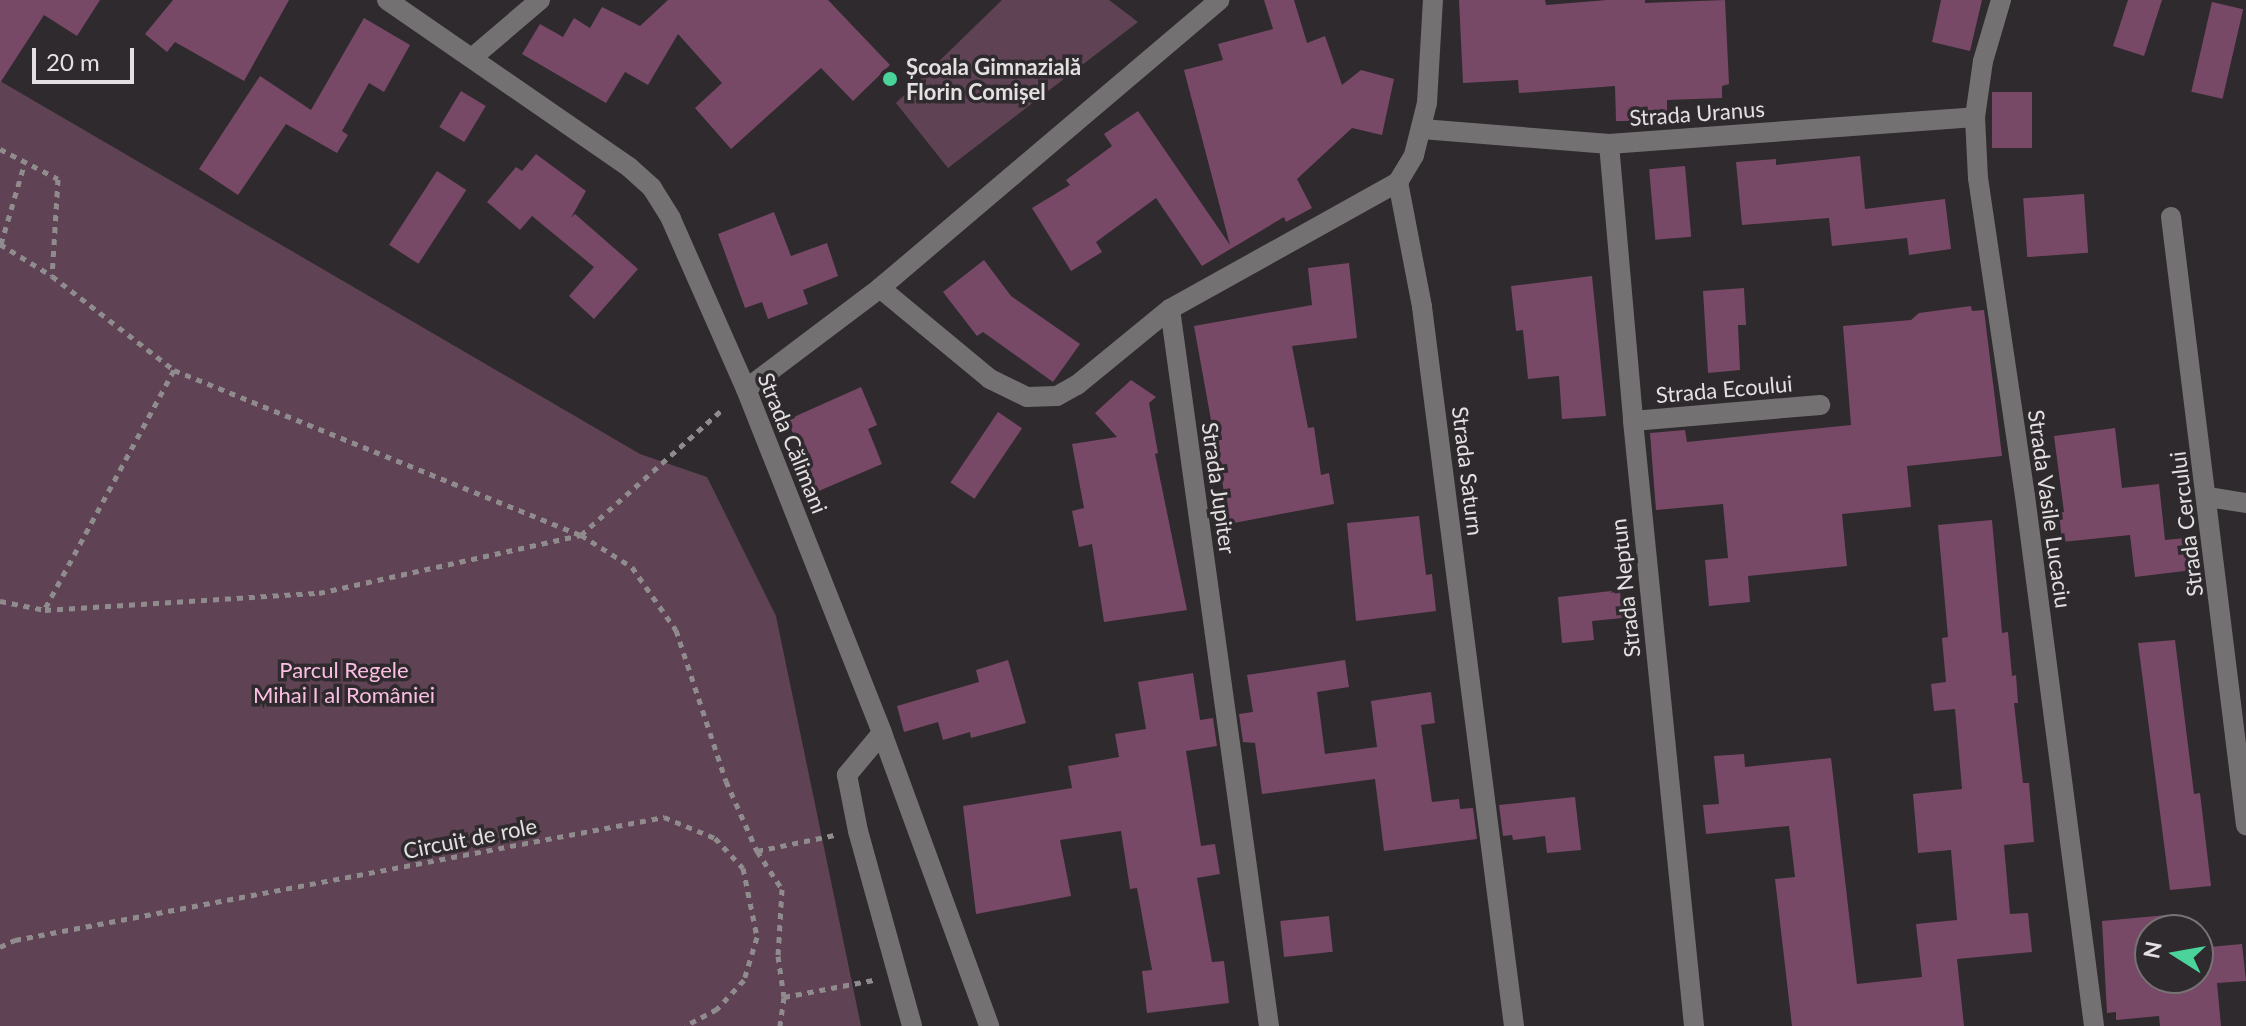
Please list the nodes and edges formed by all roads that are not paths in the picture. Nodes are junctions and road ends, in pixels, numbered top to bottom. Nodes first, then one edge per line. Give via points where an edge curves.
1 (387, 0) edge
2 (540, 0) edge
3 (1219, 0) edge
4 (1433, 0) edge
5 (2001, 0) edge
6 (473, 57) junction
7 (1975, 117) junction
8 (1422, 129) junction
9 (1609, 144) junction
10 (1398, 182) junction
11 (2171, 217) dead end
12 (880, 288) junction
13 (1170, 309) junction
14 (746, 389) junction
15 (1820, 405) dead end
16 (1633, 421) junction
17 (2208, 497) junction
18 (2246, 503) edge
19 (882, 733) junction
20 (2246, 825) edge
21 (912, 1026) edge
22 (989, 1026) edge
23 (1269, 1026) edge
24 (1514, 1026) edge
25 (1694, 1026) edge
26 (2094, 1026) edge

1 - 6 street, Strada Călimani
2 - 6 street
3 - 12 street
4 - 8 street
5 - 7 street, Strada Vasile Lucaciu via 1983,61
6 - 14 street, Strada Călimani via 652,188 671,219
7 - 9 street, Strada Uranus
7 - 26 street, Strada Vasile Lucaciu via 1978,178
8 - 9 street, Strada Uranus
8 - 10 street
9 - 16 street, Strada Neptun
10 - 13 street
10 - 24 street, Strada Saturn via 1422,307
11 - 17 street, Strada Cercului
12 - 13 street via 990,379 1027,397 1057,396 1077,385
12 - 14 street
13 - 23 street, Strada Jupiter
14 - 19 street, Strada Călimani
15 - 16 street, Strada Ecoului
16 - 25 street, Strada Neptun
17 - 18 street
17 - 20 street, Strada Cercului
19 - 21 street via 847,775
19 - 22 street, Strada Călimani

